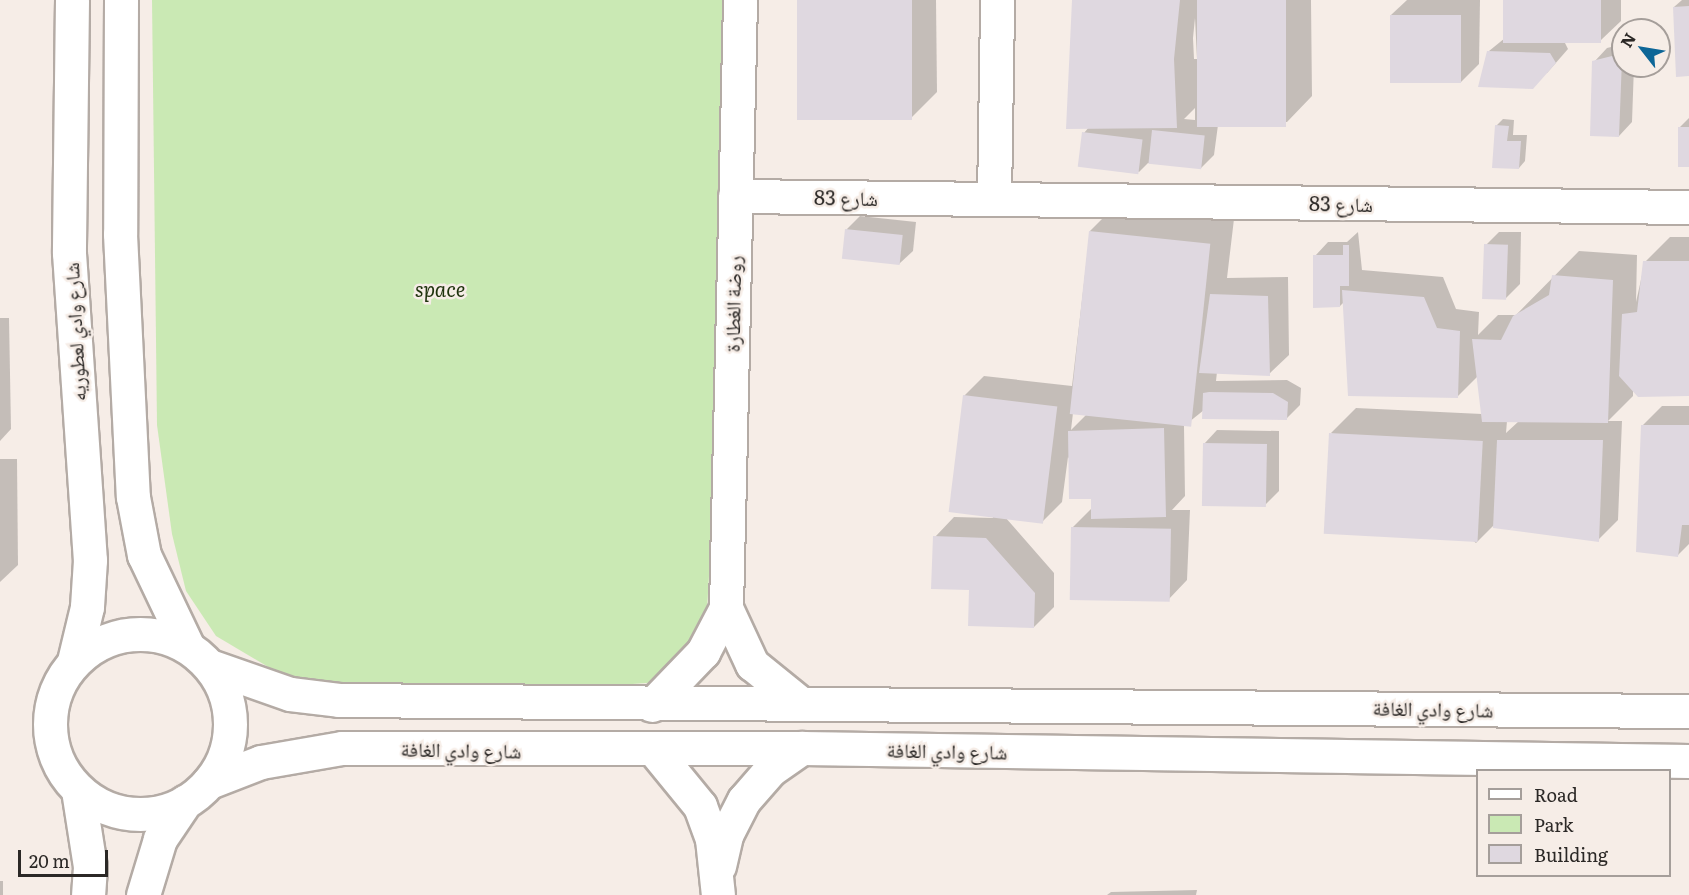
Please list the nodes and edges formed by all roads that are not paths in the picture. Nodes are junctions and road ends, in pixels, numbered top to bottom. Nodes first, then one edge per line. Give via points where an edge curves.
1 (72, 0) edge
2 (121, 0) edge
3 (740, 0) edge
4 (997, 0) edge
5 (735, 196) junction
6 (993, 199) junction
7 (1689, 207) edge
8 (726, 608) junction
9 (198, 655) junction
10 (74, 662) junction
11 (799, 702) junction
12 (652, 705) junction
13 (1689, 711) edge
14 (802, 748) junction
15 (655, 751) junction
16 (1689, 761) edge
17 (78, 790) junction
18 (197, 792) junction
19 (718, 884) edge
20 (88, 895) edge
21 (143, 895) edge

1 - 10 street, شارع وادي لعطوريه via 69,253 90,560 87,607
2 - 9 street via 120,234 132,497 144,555
3 - 5 street, روضة الغطارة
4 - 6 street
5 - 6 street, شارع 83
5 - 8 street, روضة الغطارة
6 - 7 street, شارع 83
8 - 11 street, روضة الغطارة via 752,664
8 - 12 street, روضة الغطارة via 703,652
9 - 10 street via 158,634 127,634 98,643
9 - 12 street, شارع وادي الغافة via 290,694 339,700
9 - 18 street via 225,693 231,724 225,754
10 - 17 street via 58,685 50,712 57,758
11 - 12 street, شارع وادي الغافة
11 - 13 street, شارع وادي الغافة
14 - 15 street, شارع وادي الغافة
14 - 16 street, شارع وادي الغافة
14 - 19 street via 770,770 744,800 726,835
15 - 18 street, شارع وادي الغافة via 342,748 270,759
15 - 19 street via 700,806
17 - 18 street via 102,806 130,814 159,813
17 - 20 street
18 - 21 street via 160,839

